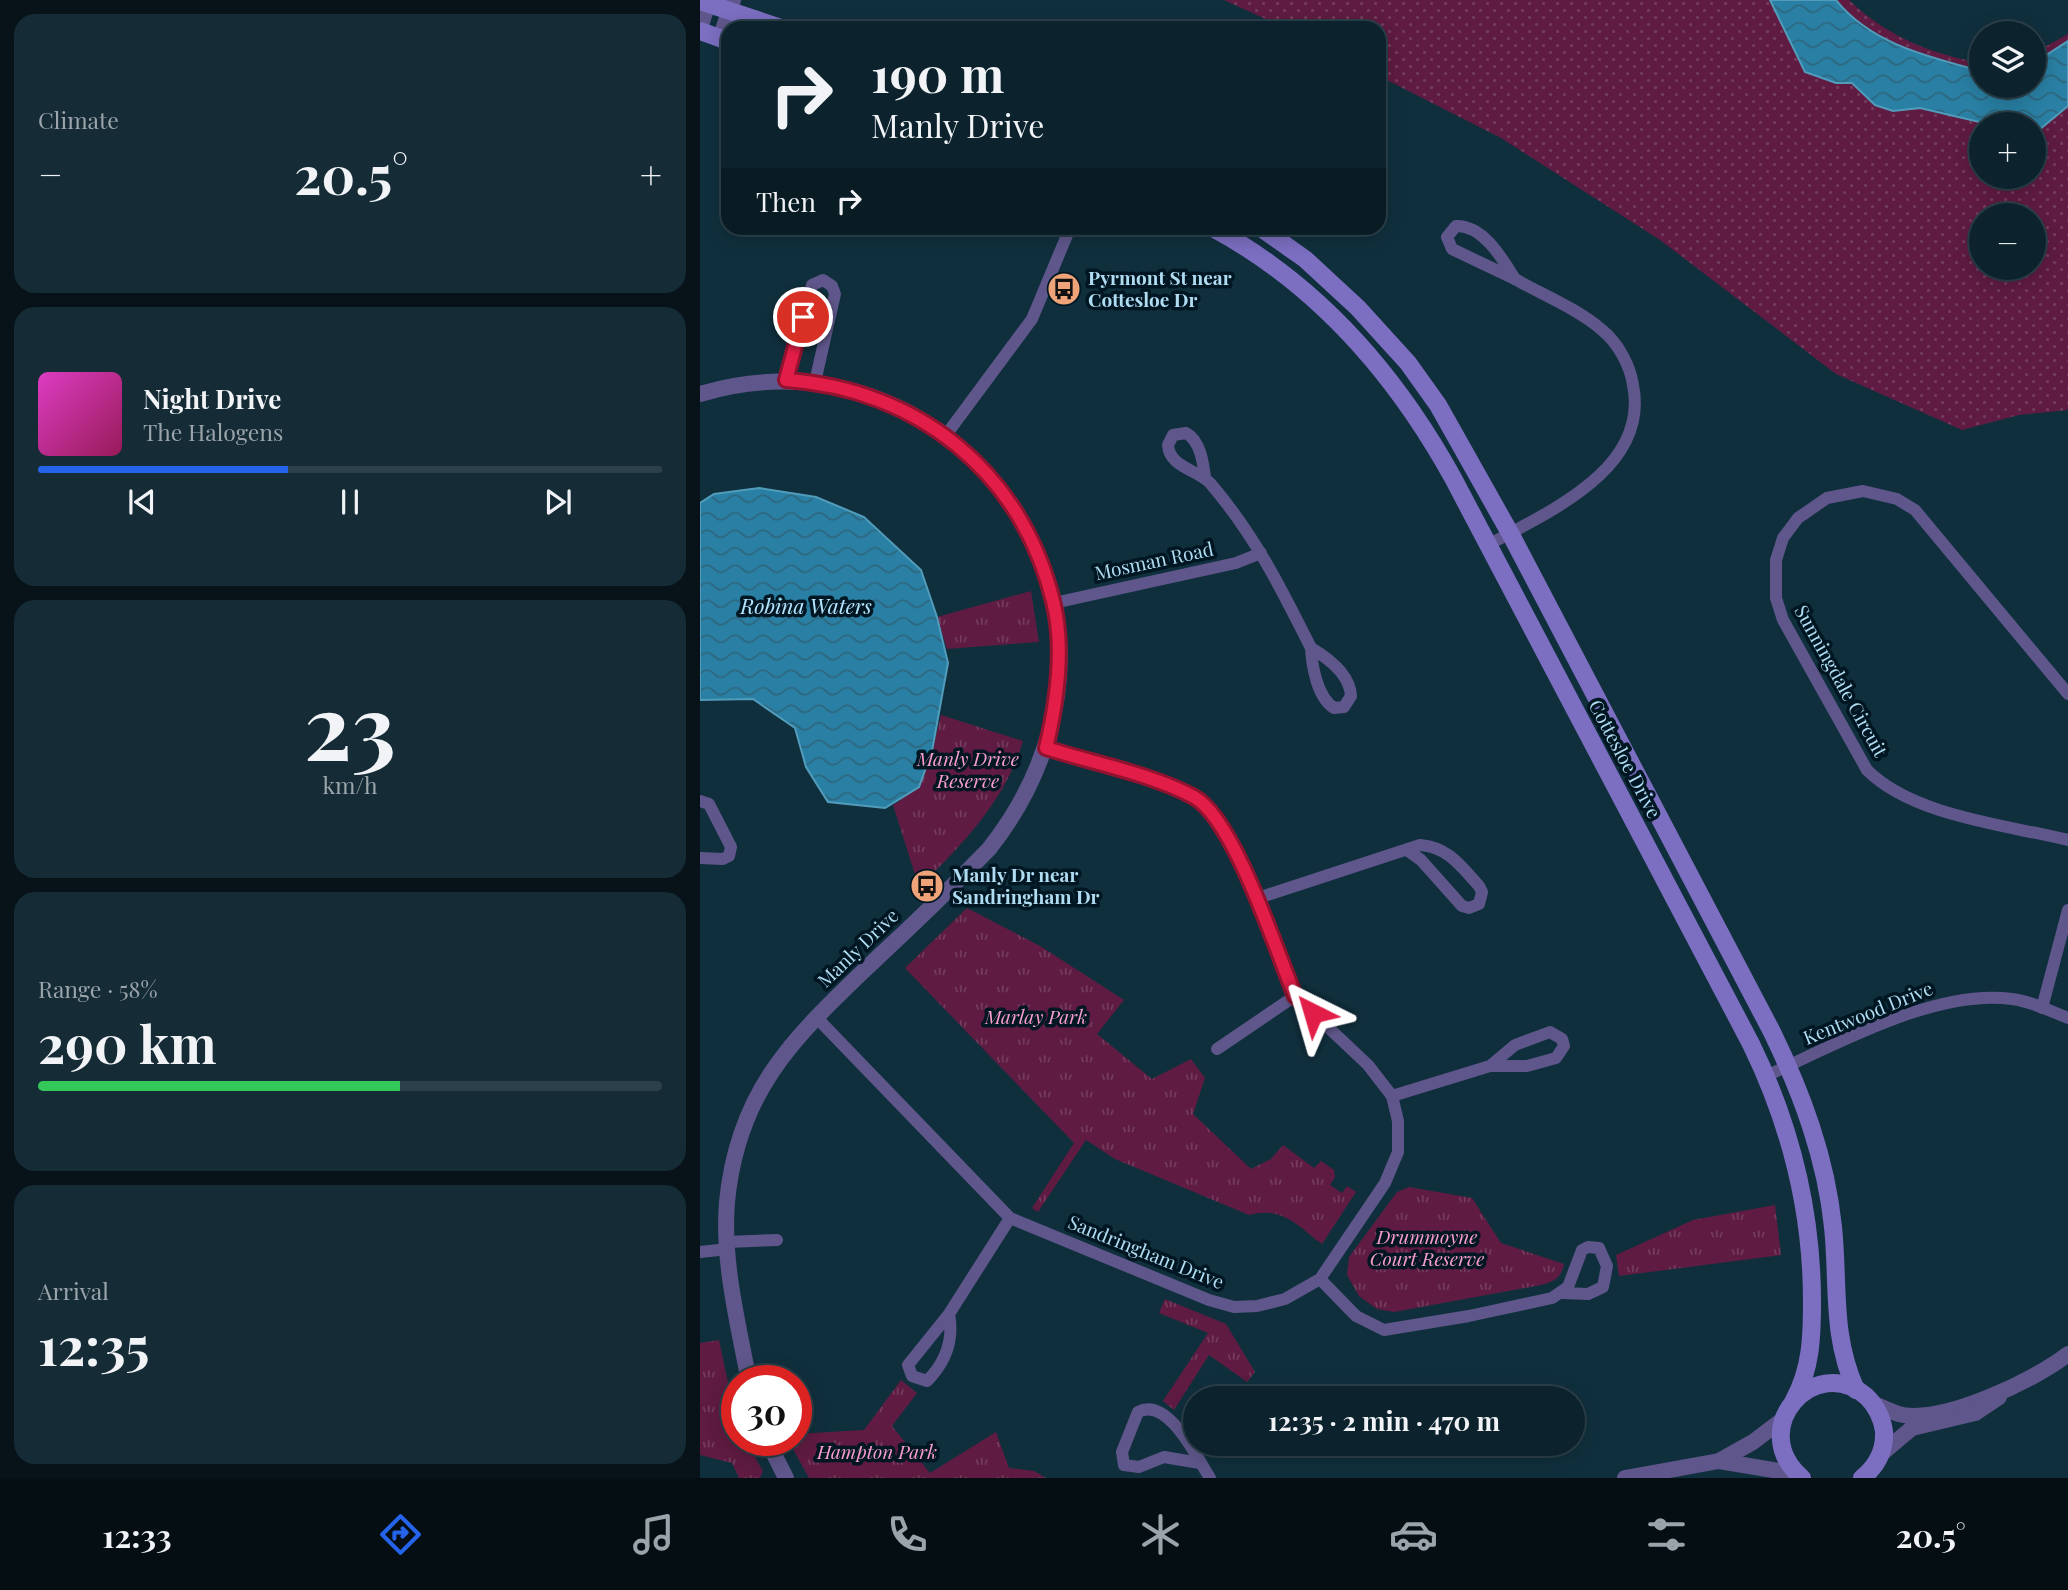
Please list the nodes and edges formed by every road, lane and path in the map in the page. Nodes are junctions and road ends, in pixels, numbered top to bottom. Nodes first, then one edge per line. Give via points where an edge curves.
1 (705, 2) edge
2 (731, 5) edge
3 (766, 21) edge
4 (700, 30) edge
5 (721, 39) edge
6 (1067, 235) edge
7 (1223, 235) edge
8 (1270, 235) edge
9 (1515, 279) junction
10 (786, 380) junction
11 (815, 382) junction
12 (700, 394) edge
13 (946, 435) junction
14 (1205, 477) dead end
15 (1510, 533) junction
16 (1488, 545) junction
17 (1261, 553) junction
18 (1054, 603) junction
19 (1311, 648) junction
20 (2068, 694) edge
21 (1046, 748) junction
22 (700, 801) edge
23 (2068, 840) edge
24 (1407, 850) junction
25 (700, 858) edge
26 (1255, 899) junction
27 (2068, 910) edge
28 (1295, 996) junction
29 (2042, 1008) junction
30 (816, 1017) junction
31 (2068, 1018) edge
32 (1217, 1049) dead end
33 (1490, 1066) junction
34 (1789, 1066) junction
35 (1766, 1076) junction
36 (1392, 1096) junction
37 (1010, 1218) junction
38 (777, 1240) dead end
39 (727, 1246) junction
40 (700, 1252) edge
41 (1320, 1279) junction
42 (1562, 1293) dead end
43 (949, 1314) junction
44 (2068, 1354) edge
45 (746, 1365) edge
46 (1857, 1390) junction
47 (2003, 1393) junction
48 (1794, 1400) junction
49 (1872, 1403) junction
50 (1782, 1420) junction
51 (775, 1456) edge
52 (1718, 1461) junction
53 (1200, 1463) junction
54 (1879, 1464) edge
55 (1799, 1476) edge
56 (786, 1478) edge
57 (1210, 1478) edge
58 (1625, 1478) edge
59 (1863, 1478) edge

1 - 2 main road
1 - 4 street
2 - 3 main road
4 - 5 main road
6 - 13 street via 1032,318
7 - 16 main road, Cottesloe Drive via 1299,286 1371,358 1417,417
8 - 15 main road, Cottesloe Drive via 1340,290 1408,363 1451,426
9 - 9 street via 1452,249 1447,243 1450,231 1464,226 1489,242
9 - 15 street via 1602,329 1627,364 1635,398 1630,436 1607,470
10 - 11 street, Manly Drive
10 - 11 street via 810,291 823,280 835,294
10 - 12 street, Manly Drive
11 - 13 street, Manly Drive via 887,402
13 - 18 street, Manly Drive via 1009,502 1031,541
14 - 17 street via 1241,519
15 - 16 street
15 - 34 main road, Cottesloe Drive
16 - 35 main road, Cottesloe Drive
17 - 18 street, Mosman Road via 1227,565
17 - 19 street
18 - 21 street, Manly Drive via 1057,687
19 - 19 street via 1348,683 1351,696 1344,707 1334,708 1325,700
20 - 23 street, Sunningdale Circuit via 1934,530 1907,504 1863,491 1836,495 1798,518 1783,538 1774,573 1778,608 1867,770 1883,785 1917,801
21 - 26 street, Sandringham Drive via 1196,798 1216,816 1237,851
21 - 30 street, Manly Drive via 1024,800 989,849
22 - 25 street via 709,804 731,847 723,859
24 - 24 street via 1437,846 1453,856 1479,886 1479,904 1462,906
24 - 26 street
26 - 28 street, Sandringham Drive
27 - 29 street
28 - 32 street
28 - 36 street, Sandringham Drive via 1368,1065
29 - 31 street, Kentwood Drive
29 - 34 street, Kentwood Drive via 1997,997 1920,1009
30 - 37 street, Sandringham Drive
30 - 39 street, Manly Drive via 787,1048 752,1105 733,1165
33 - 33 street via 1504,1068 1556,1058 1564,1046 1562,1039 1550,1032 1516,1045
33 - 36 street
34 - 35 street, Kentwood Drive
34 - 46 main road, Cottesloe Drive via 1826,1181 1833,1226 1837,1330
35 - 48 main road, Cottesloe Drive via 1797,1163 1810,1239 1811,1342 1806,1372
36 - 41 street, Sandringham Drive via 1398,1152 1385,1183
37 - 41 street, Sandringham Drive via 1234,1307 1285,1298
37 - 43 street
38 - 39 street
39 - 40 street
39 - 45 street, Manly Drive
41 - 42 street via 1356,1317 1384,1330 1525,1306
43 - 43 street via 908,1365 912,1376 927,1381 940,1369 952,1330
44 - 47 street
46 - 48 main road via 1824,1385
46 - 49 main road
47 - 49 street via 1917,1416
47 - 54 street via 1975,1413 1912,1428
48 - 50 main road, Cottesloe Drive
49 - 54 main road via 1883,1425
50 - 52 street
50 - 55 main road via 1782,1451
51 - 56 street
52 - 55 street
52 - 58 street
53 - 53 street via 1164,1457 1139,1467 1124,1465 1122,1452 1138,1412 1152,1409 1166,1415
53 - 57 street
54 - 59 main road

